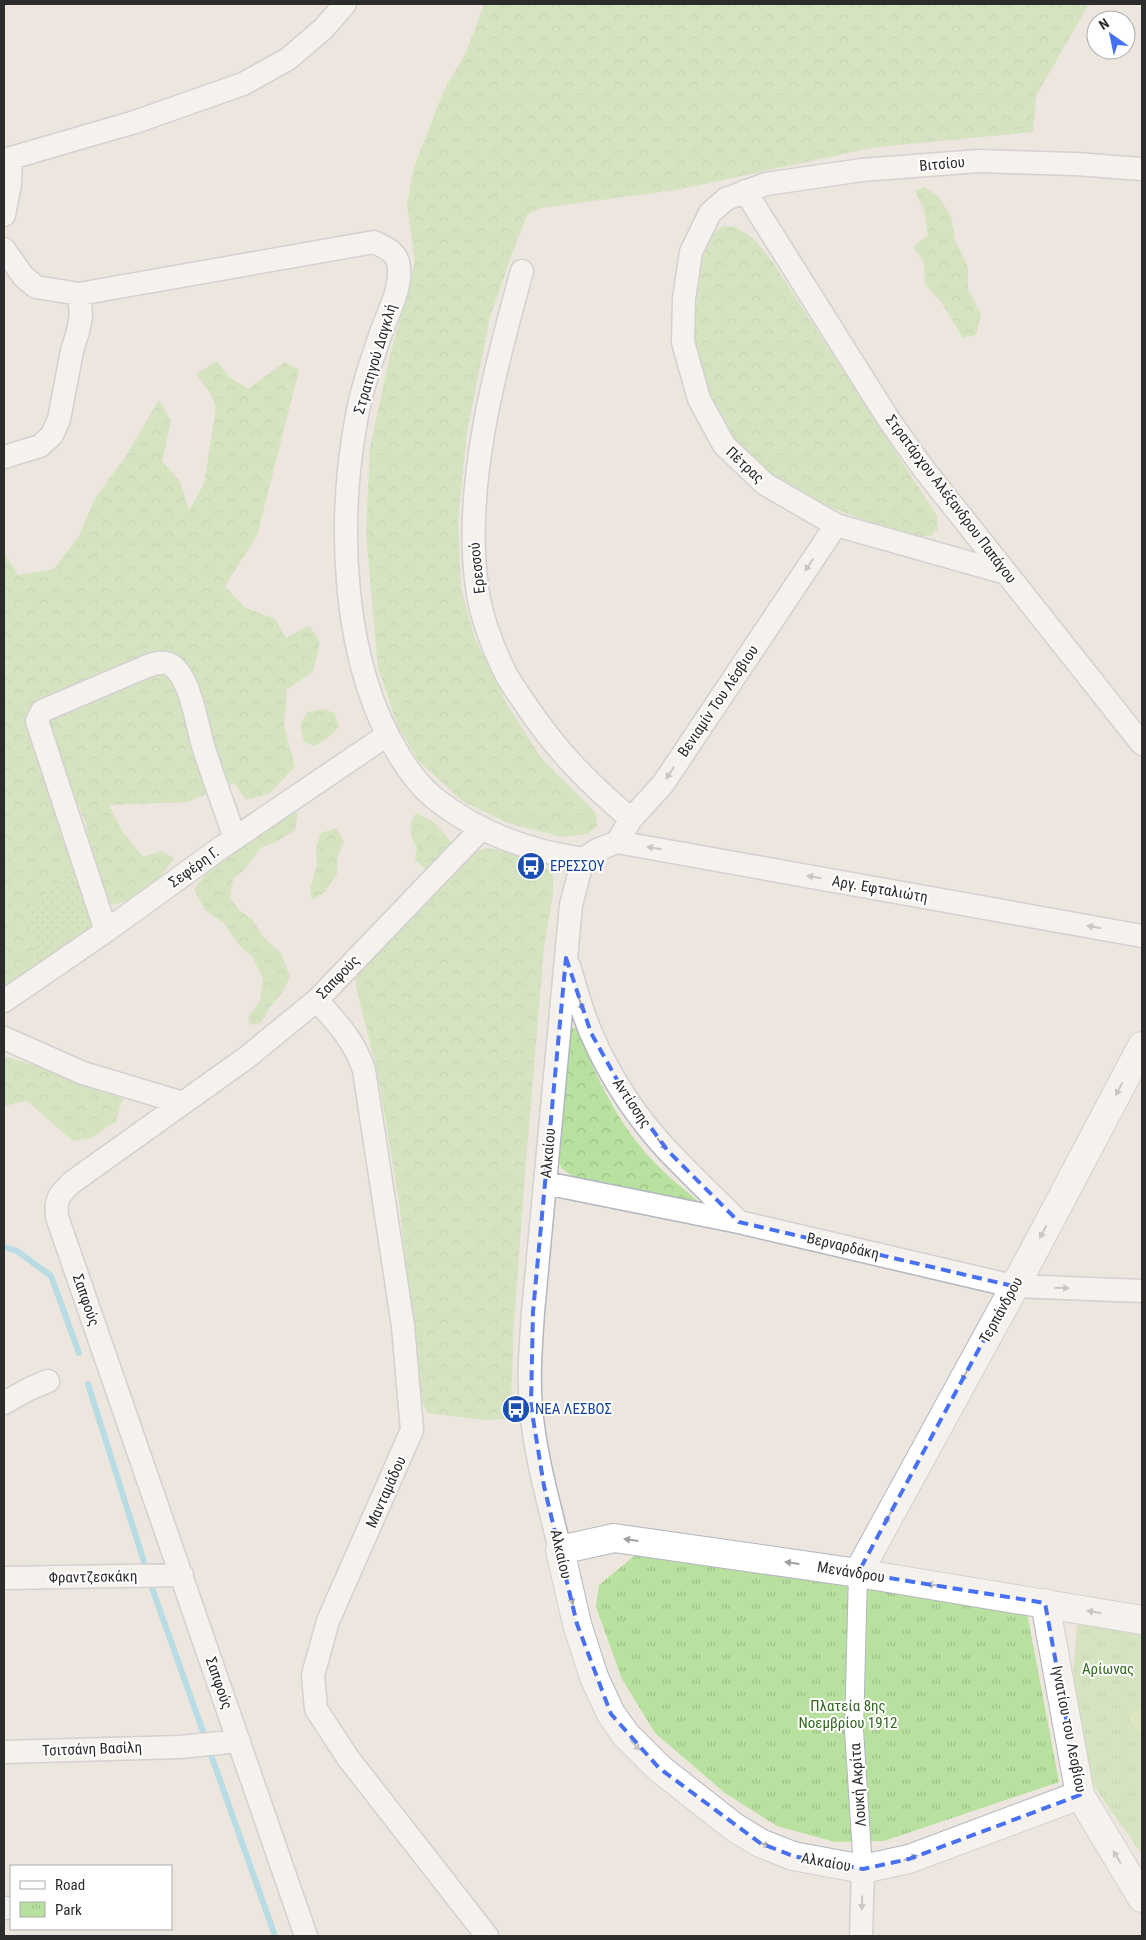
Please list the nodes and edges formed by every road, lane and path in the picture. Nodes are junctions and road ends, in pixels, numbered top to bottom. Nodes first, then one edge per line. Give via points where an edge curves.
1 (345, 4) edge
2 (7, 159) edge
3 (1142, 169) edge
4 (745, 192) junction
5 (4, 215) edge
6 (4, 249) edge
7 (522, 271) dead end
8 (80, 294) junction
9 (4, 457) edge
10 (836, 525) junction
11 (1006, 573) junction
12 (386, 735) junction
13 (1142, 744) edge
14 (631, 819) junction
15 (482, 828) junction
16 (235, 838) junction
17 (617, 842) junction
18 (583, 859) junction
19 (106, 931) junction
20 (1142, 936) edge
21 (566, 958) junction
22 (317, 1000) junction
23 (4, 1001) edge
24 (4, 1038) edge
25 (1142, 1046) edge
26 (183, 1103) junction
27 (545, 1183) junction
28 (739, 1222) junction
29 (1013, 1286) junction
30 (1142, 1291) edge
31 (48, 1381) dead end
32 (4, 1403) edge
33 (560, 1550) junction
34 (858, 1573) junction
35 (182, 1575) junction
36 (4, 1578) edge
37 (1045, 1603) junction
38 (1142, 1620) edge
39 (231, 1742) junction
40 (4, 1752) edge
41 (1080, 1796) junction
42 (863, 1869) junction
43 (1142, 1898) edge
44 (306, 1936) edge
45 (487, 1936) edge
46 (861, 1936) edge

1 - 2 street via 323,29 288,59 243,84 135,122
2 - 5 street via 10,184
3 - 4 street, Βιτσίου via 978,161 862,170 766,184
4 - 10 street, Πέτρας via 726,199 710,213 691,252 684,299 683,342 698,399 724,445 765,484
4 - 11 street, Στρατάρχου Αλέξανδρου Παπάγου via 889,420
6 - 8 street, Στρατηγού Δαγκλή via 23,276 36,287
7 - 14 street, Ερεσσού via 480,451 474,537 477,588 504,672 535,719 565,758
8 - 9 street via 81,316 59,419 52,435 40,446
8 - 12 street, Στρατηγού Δαγκλή via 374,242 390,250 397,258 398,286 356,420 349,467 346,559 350,606 361,663
10 - 11 street, Πέτρας
10 -> 14 street, Βενιαμίν Του Λέσβιου via 663,784
11 - 13 street, Στρατάρχου Αλέξανδρου Παπάγου
12 - 15 street, Στρατηγού Δαγκλή via 413,775 432,796
12 - 16 street, Σεφέρη Γ.
14 - 17 street, Βενιαμίν Του Λέσβιου
15 - 18 street, Στρατηγού Δαγκλή via 535,850
15 - 22 street, Σαπφούς
16 - 19 street, Σεφέρη Γ.
16 - 19 street via 203,745 192,700 178,670 169,663 159,662 145,667 42,711 39,727
17 - 18 street
20 -> 17 street, Αργ. Εφταλιώτη
18 - 21 street, Αλκαίου via 571,905
19 - 23 street, Σεφέρη Γ.
21 - 27 street, Αλκαίου
21 -> 28 street, Αντίσσης via 591,1033 620,1087 668,1151
22 - 26 street, Σαπφούς
22 - 45 street, Μανταμάδου via 346,1032 364,1070 403,1326 412,1430 328,1621 313,1675 316,1709 348,1758
24 - 26 street via 83,1073
25 -> 29 street, Τερπάνδρου
26 - 35 street, Σαπφούς via 71,1184 61,1193 56,1204 57,1217
27 - 28 street, Βερναρδάκη
27 - 33 street, Αλκαίου via 533,1312 531,1406 544,1486
28 - 29 street, Βερναρδάκη
29 -> 30 street, Βερναρδάκη
29 -> 34 street, Τερπάνδρου
31 - 32 street
34 -> 33 street, Μενάνδρου via 614,1538
33 -> 42 street, Αλκαίου via 577,1624 594,1677 611,1714 626,1736 734,1827 760,1843 793,1856
37 -> 34 street, Μενάνδρου
34 - 42 street, Λουκή Ακρίτα via 854,1730
35 - 36 street, Φραντζεσκάκη
35 - 39 street, Σαπφούς
38 -> 37 street, Μενάνδρου
37 - 41 street, Ιγνατίου του Λεσβίου
39 - 40 street, Τσιτσάνη Βασίλη via 180,1747
39 - 44 street, Σαπφούς
42 -> 41 street, Αλκαίου via 909,1859
43 -> 41 street, Ιγνατίου του Λεσβίου
42 -> 46 street, Λουκή Ακρίτα

